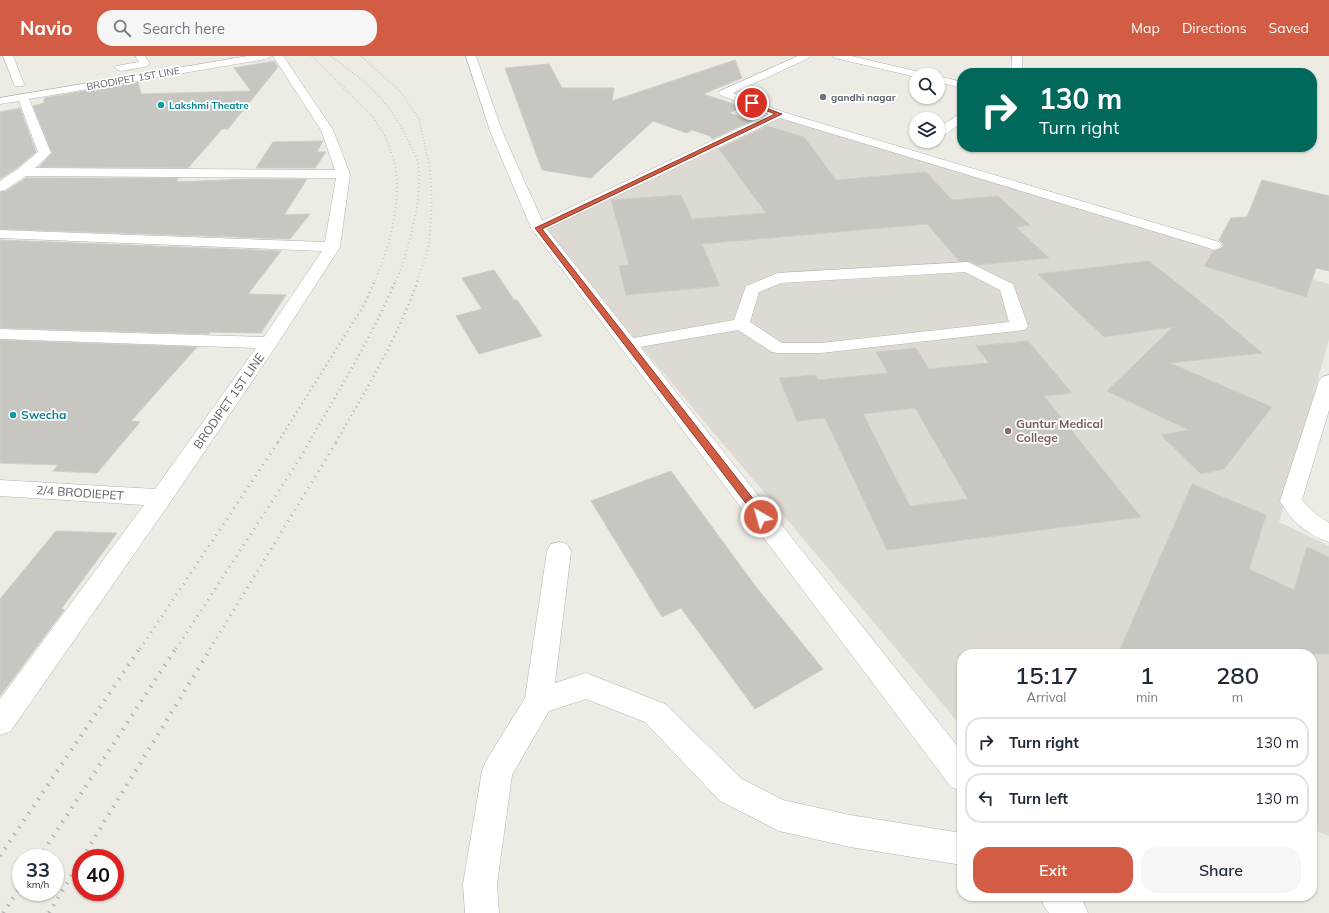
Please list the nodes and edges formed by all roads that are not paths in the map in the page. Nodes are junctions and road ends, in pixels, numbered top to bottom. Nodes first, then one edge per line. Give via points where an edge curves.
1 (8, 56) edge
2 (140, 56) edge
3 (266, 56) edge
4 (278, 56) edge
5 (471, 56) edge
6 (806, 56) edge
7 (838, 56) edge
8 (1017, 56) edge
9 (1016, 68) edge
10 (112, 69) dead end
11 (909, 72) edge
12 (945, 81) edge
13 (957, 84) edge
14 (6, 86) dead end
15 (23, 97) junction
16 (0, 101) edge
17 (779, 114) junction
18 (957, 120) edge
19 (945, 129) edge
20 (918, 148) edge
21 (912, 153) junction
22 (23, 172) junction
23 (343, 174) junction
24 (0, 187) edge
25 (538, 228) junction
26 (0, 234) edge
27 (1214, 245) dead end
28 (332, 248) junction
29 (741, 324) junction
30 (0, 334) edge
31 (269, 343) junction
32 (628, 344) junction
33 (1329, 381) edge
34 (1322, 422) edge
35 (0, 488) edge
36 (161, 498) junction
37 (1329, 533) edge
38 (559, 551) dead end
39 (539, 701) junction
40 (0, 722) edge
41 (957, 770) edge
42 (957, 849) edge
43 (1060, 901) edge
44 (482, 913) edge
45 (1070, 913) edge

1 - 14 street via 22,83
2 - 10 street via 145,64
3 - 15 street, BRODIPET 1ST LINE
4 - 23 street, BRODIPET 1ST LINE via 327,130
5 - 25 street via 496,130
6 - 17 street via 724,93
7 - 11 street
8 - 9 street
12 - 13 street
15 - 16 street, BRODIPET 1ST LINE
15 - 22 street via 45,152
17 - 21 street
17 - 25 street
18 - 19 street
20 - 21 street
21 - 27 street
22 - 23 street
22 - 24 street
23 - 28 street, BRODIPET 1ST LINE
25 - 32 street
26 - 28 street
28 - 31 street, BRODIPET 1ST LINE
29 - 29 street via 778,348 821,348 1018,326 1007,287 968,268 778,278 752,289
29 - 32 street
30 - 31 street
31 - 36 street, BRODIPET 1ST LINE
32 - 41 street
33 - 34 street
34 - 37 street via 1291,501 1299,514 1317,528
35 - 36 street, 2/4 BRODIEPET
36 - 40 street, BRODIPET 1ST LINE
38 - 39 street
39 - 42 street via 586,686 655,713 731,790 779,815 850,831
39 - 44 street via 497,771 480,884
43 - 45 street

